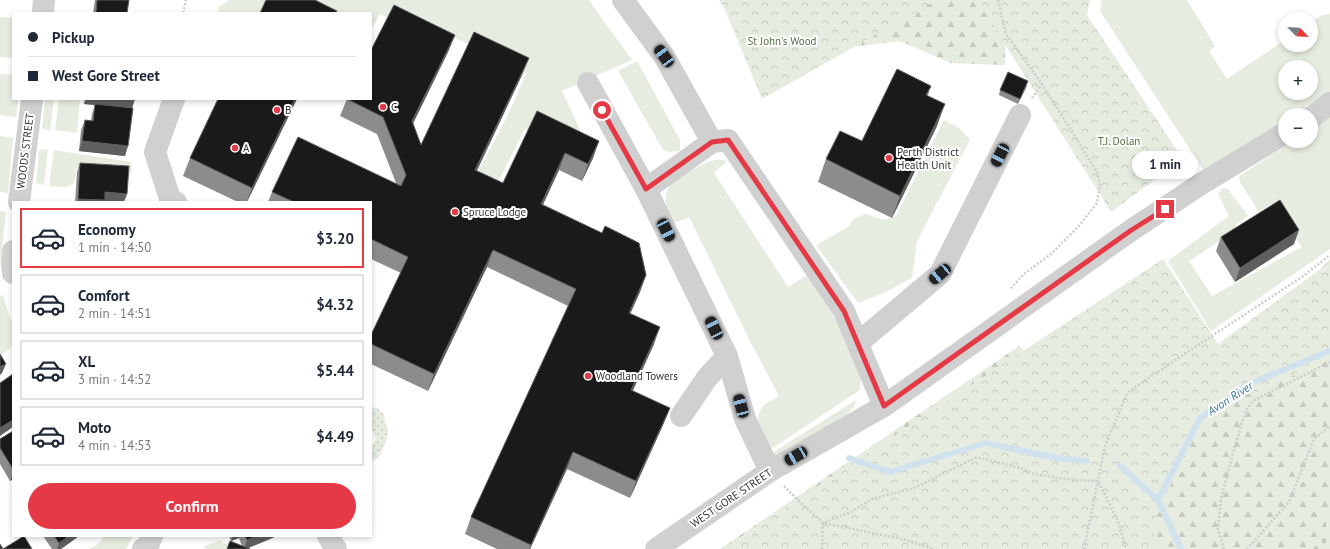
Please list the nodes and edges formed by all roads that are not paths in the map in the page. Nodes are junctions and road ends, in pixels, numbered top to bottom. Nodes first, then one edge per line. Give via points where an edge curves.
1 (44, 0) edge
2 (623, 0) edge
3 (43, 12) edge
4 (588, 83) dead end
5 (32, 100) edge
6 (174, 100) edge
7 (1330, 104) edge
8 (1318, 113) edge
9 (1020, 115) dead end
10 (1278, 137) edge
11 (712, 142) junction
12 (646, 189) junction
13 (19, 201) edge
14 (174, 201) edge
15 (858, 343) junction
16 (727, 356) junction
17 (884, 406) junction
18 (681, 416) dead end
19 (770, 471) junction
20 (152, 537) edge
21 (329, 537) edge
22 (143, 549) edge
23 (336, 549) edge
24 (656, 549) edge

1 - 3 street
2 - 11 street via 664,56
4 - 12 street
5 - 13 street, WOODS STREET
6 - 14 street via 155,152 170,199
7 - 8 street
9 - 15 street via 940,274
10 - 17 street, WEST GORE STREET via 1130,231
11 - 12 street
11 - 15 street via 728,140 844,311
12 - 16 street
15 - 17 street
16 - 18 street via 707,378
16 - 19 street via 744,419
17 - 19 street, WEST GORE STREET
19 - 24 street, WEST GORE STREET
20 - 22 street via 148,546
21 - 23 street

